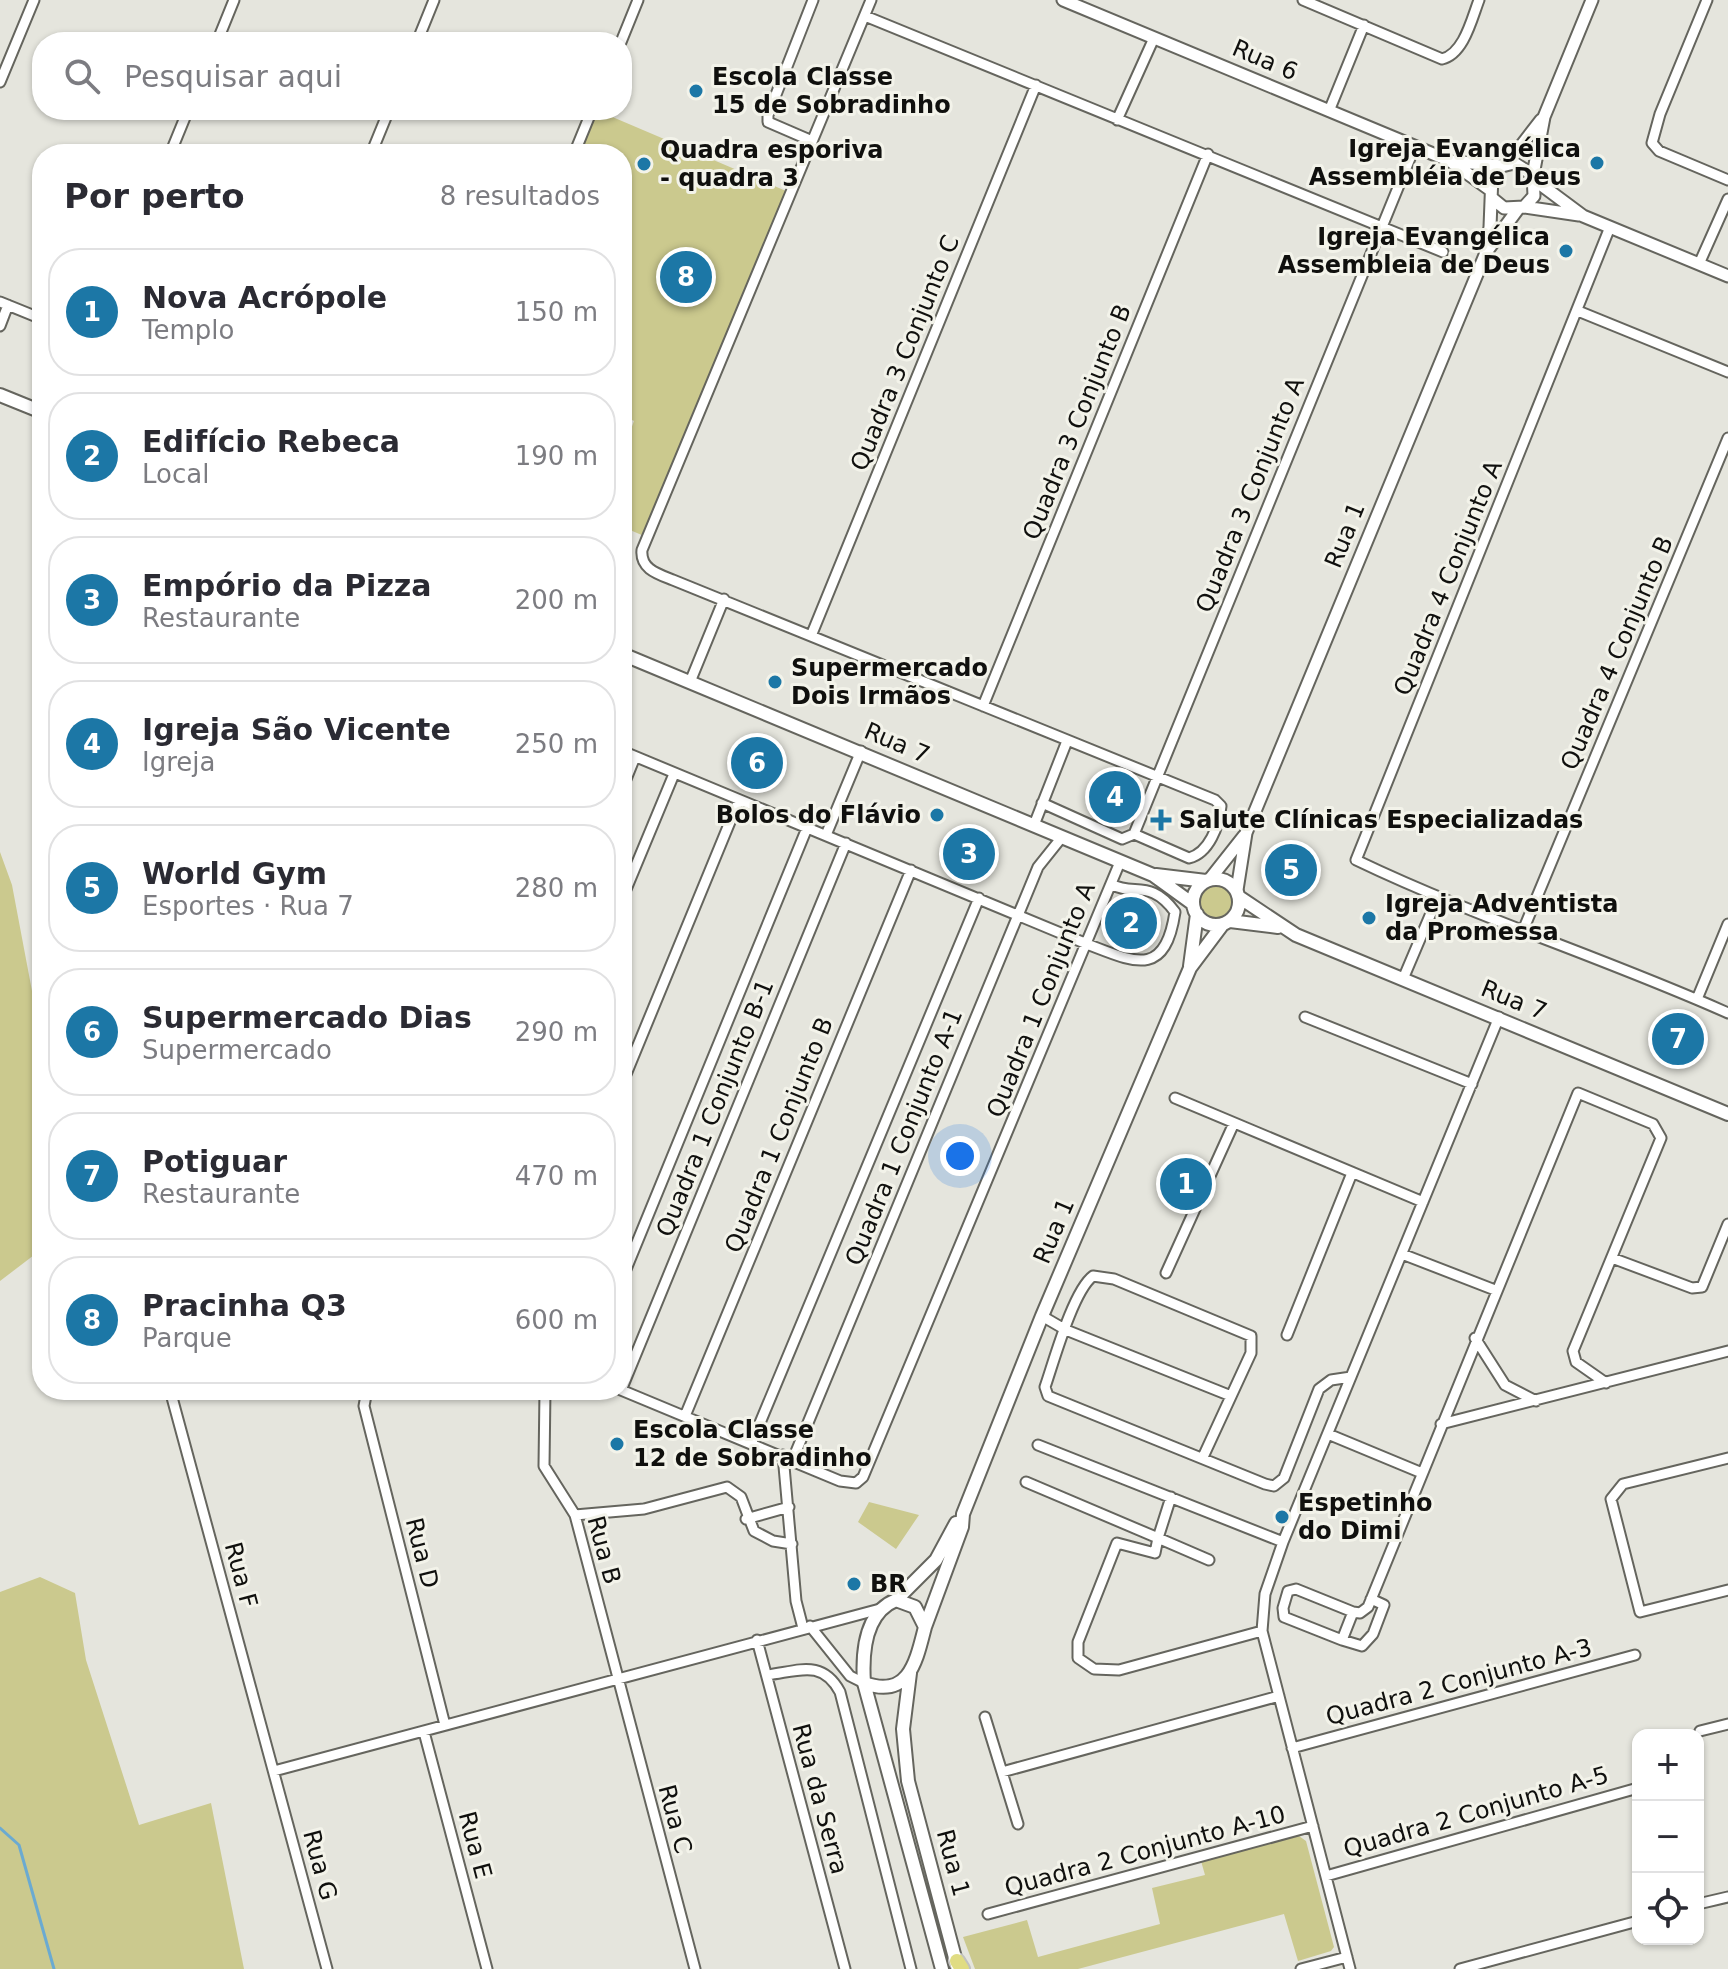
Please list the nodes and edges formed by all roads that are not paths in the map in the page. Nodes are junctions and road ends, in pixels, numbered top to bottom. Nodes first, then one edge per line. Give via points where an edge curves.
1 (34, 0) edge
2 (234, 0) edge
3 (434, 0) edge
4 (638, 0) edge
5 (813, 0) edge
6 (871, 0) edge
7 (1063, 0) edge
8 (1303, 0) edge
9 (1479, 0) edge
10 (1592, 0) edge
11 (1707, 0) edge
12 (865, 16) junction
13 (1364, 25) junction
14 (221, 32) edge
15 (421, 32) edge
16 (625, 32) edge
17 (1154, 38) junction
18 (0, 82) edge
19 (1036, 85) junction
20 (1329, 111) junction
21 (1544, 117) junction
22 (184, 120) edge
23 (385, 120) edge
24 (588, 120) edge
25 (1117, 120) junction
26 (812, 141) junction
27 (174, 144) edge
28 (375, 144) edge
29 (578, 144) edge
30 (1415, 146) junction
31 (1208, 154) junction
32 (1450, 161) junction
33 (1504, 165) junction
34 (1535, 178) junction
35 (1728, 180) edge
36 (1491, 194) junction
37 (1728, 199) edge
38 (1521, 208) junction
39 (1583, 216) junction
40 (1610, 227) junction
41 (1380, 228) junction
42 (1443, 252) dead end
43 (1485, 255) junction
44 (1699, 264) junction
45 (1728, 276) edge
46 (4, 304) edge
47 (1578, 311) junction
48 (32, 315) edge
49 (0, 326) edge
50 (1728, 372) edge
51 (0, 395) edge
52 (32, 408) edge
53 (1728, 438) edge
54 (724, 599) junction
55 (811, 636) junction
56 (632, 658) edge
57 (690, 682) junction
58 (983, 706) junction
59 (1067, 741) junction
60 (861, 751) junction
61 (632, 756) edge
62 (635, 757) junction
63 (632, 764) edge
64 (674, 774) junction
65 (1156, 778) junction
66 (739, 800) junction
67 (1042, 803) junction
68 (1034, 825) junction
69 (807, 828) junction
70 (1246, 833) junction
71 (1134, 834) junction
72 (826, 835) junction
73 (1062, 837) junction
74 (846, 843) junction
75 (1120, 862) junction
76 (911, 870) junction
77 (632, 875) edge
78 (1153, 875) junction
79 (1208, 880) junction
80 (1111, 884) junction
81 (1238, 893) junction
82 (979, 898) junction
83 (1437, 899) junction
84 (1195, 909) junction
85 (1018, 914) junction
86 (1226, 922) junction
87 (1728, 924) edge
88 (1282, 928) junction
89 (1524, 928) junction
90 (1087, 944) junction
91 (1190, 968) junction
92 (1403, 979) junction
93 (1697, 999) junction
94 (1728, 1013) edge
95 (1305, 1017) dead end
96 (1499, 1017) junction
97 (632, 1060) edge
98 (1472, 1084) junction
99 (1175, 1098) dead end
100 (1728, 1114) edge
101 (1234, 1123) junction
102 (1352, 1173) junction
103 (1423, 1202) junction
104 (1728, 1224) edge
105 (1402, 1254) junction
106 (632, 1255) edge
107 (1612, 1258) junction
108 (1166, 1273) dead end
109 (1495, 1290) junction
110 (1042, 1316) junction
111 (1066, 1330) junction
112 (1287, 1335) dead end
113 (1475, 1338) junction
114 (1728, 1351) edge
115 (632, 1365) edge
116 (1351, 1377) junction
117 (1606, 1383) junction
118 (632, 1393) edge
119 (1231, 1396) junction
120 (173, 1400) edge
121 (365, 1400) edge
122 (545, 1400) edge
123 (1536, 1401) junction
124 (685, 1416) junction
125 (1441, 1424) junction
126 (1328, 1434) junction
127 (752, 1442) junction
128 (1038, 1445) dead end
129 (788, 1457) junction
130 (1203, 1457) junction
131 (1728, 1458) edge
132 (1422, 1473) junction
133 (1026, 1482) dead end
134 (1171, 1497) junction
135 (789, 1507) junction
136 (963, 1514) junction
137 (575, 1515) junction
138 (746, 1519) junction
139 (1158, 1538) junction
140 (1283, 1542) junction
141 (792, 1544) junction
142 (1209, 1560) dead end
143 (1728, 1590) edge
144 (1371, 1599) junction
145 (896, 1600) junction
146 (880, 1609) junction
147 (1353, 1612) junction
148 (831, 1621) junction
149 (807, 1627) junction
150 (925, 1627) junction
151 (1262, 1631) junction
152 (757, 1640) junction
153 (1342, 1640) junction
154 (825, 1644) junction
155 (1635, 1655) dead end
156 (910, 1673) junction
157 (767, 1675) junction
158 (616, 1679) junction
159 (864, 1683) junction
160 (1279, 1696) junction
161 (985, 1717) dead end
162 (1728, 1724) edge
163 (445, 1725) junction
164 (1704, 1730) edge
165 (424, 1732) junction
166 (1292, 1748) junction
167 (274, 1771) junction
168 (1002, 1772) junction
169 (1632, 1790) edge
170 (1018, 1824) dead end
171 (1313, 1826) junction
172 (1326, 1876) junction
173 (1728, 1897) edge
174 (1704, 1902) edge
175 (988, 1914) dead end
176 (1632, 1923) edge
177 (1347, 1957) junction
178 (959, 1966) edge
179 (327, 1969) edge
180 (487, 1969) edge
181 (695, 1969) edge
182 (845, 1969) edge
183 (911, 1969) edge
184 (942, 1969) edge
185 (1301, 1969) edge
186 (1350, 1969) edge
187 (1460, 1969) edge

1 - 18 street
2 - 14 street
3 - 15 street
4 - 16 street
5 - 26 street via 768,115 768,122
6 - 12 street
7 - 17 street, Rua 6
8 - 13 street
9 - 13 street via 1457,50 1442,59
10 - 21 street
11 - 35 street via 1652,137 1659,151
12 - 19 street
12 - 26 street
13 - 20 street
17 - 20 street, Rua 6
17 - 25 street
19 - 25 street
19 - 55 street, Quadra 3 Conjunto C
20 - 30 street, Rua 6
21 - 33 street
21 - 34 street
22 - 27 street
23 - 28 street
24 - 29 street
25 - 31 street
26 - 54 street via 642,557 651,570
30 - 32 street, Rua 6
30 - 41 street, Quadra 3 Conjunto A
31 - 41 street
31 - 58 street, Quadra 3 Conjunto B
32 - 33 street, Rua 6
32 - 36 street, Rua 6
33 - 34 street via 1522,165
33 - 36 street via 1492,175
34 - 38 street via 1534,196
34 - 39 street
36 - 38 street via 1504,208
36 - 43 street
37 - 44 street
38 - 39 street
38 - 43 street
39 - 40 street
40 - 44 street
40 - 47 street, Quadra 4 Conjunto A
41 - 42 street
41 - 65 street, Quadra 3 Conjunto A
43 - 70 street, Rua 1
44 - 45 street
46 - 48 street
46 - 49 street
47 - 50 street
47 - 83 street, Quadra 4 Conjunto A via 1356,860
51 - 52 main road
53 - 89 street, Quadra 4 Conjunto B
54 - 55 street
54 - 57 street
55 - 58 street
56 - 57 main road, Rua 7
57 - 60 main road, Rua 7
58 - 59 street
59 - 65 street
59 - 67 street
60 - 68 main road, Rua 7
60 - 72 street
61 - 62 street
62 - 63 street
62 - 64 street
64 - 66 street
64 - 77 street
65 - 71 street, Quadra 3 Conjunto A
65 - 71 street via 1220,803 1210,841 1189,858
66 - 69 street
66 - 97 street
67 - 68 street
67 - 71 street via 1122,839
68 - 73 main road, Rua 7
69 - 72 street
69 - 106 street, Quadra 1 Conjunto B-1
70 - 79 street
70 - 81 street
72 - 74 street
73 - 75 main road, Rua 7
73 - 85 street, Quadra 1 Conjunto A-1 via 1038,867
74 - 76 street
74 - 115 street, Quadra 1 Conjunto B-1
75 - 78 main road, Rua 7
75 - 80 street, Quadra 1 Conjunto A
76 - 82 street
76 - 124 street, Quadra 1 Conjunto B
78 - 79 main road, Rua 7
78 - 84 main road, Rua 7
79 - 81 main road via 1225,880
79 - 84 main road via 1196,891
80 - 90 street, Quadra 1 Conjunto A
80 - 90 street via 1144,889 1166,900 1175,912 1172,933 1162,952 1135,963
81 - 86 main road via 1238,910
81 - 88 main road, Rua 7
82 - 85 street
82 - 127 street, Quadra 1 Conjunto A-1
83 - 89 street
83 - 92 street
84 - 86 main road via 1208,923
84 - 91 main road, Rua 1
85 - 90 street
85 - 129 street, Quadra 1 Conjunto A-1
86 - 88 main road, Rua 7
86 - 91 main road, Rua 1
87 - 93 street
88 - 92 main road, Rua 7
89 - 93 street
90 - 129 street, Quadra 1 Conjunto A via 863,1477 851,1484
91 - 110 main road, Rua 1
92 - 96 main road, Rua 7
93 - 94 street
95 - 98 street
96 - 98 street
96 - 100 main road, Rua 7
98 - 103 street
99 - 101 street
101 - 102 street
101 - 108 street
102 - 103 street
102 - 112 street
103 - 105 street
104 - 107 street via 1702,1287 1692,1288
105 - 109 street
105 - 116 street
107 - 109 street via 1661,1138 1659,1128 1578,1093
107 - 117 street via 1573,1351 1576,1362
109 - 113 street
110 - 111 street
110 - 136 main road, Rua 1
111 - 119 street
111 - 119 street via 1088,1280 1102,1275 1246,1331 1251,1353
111 - 130 street via 1045,1387 1048,1396
113 - 123 street via 1505,1385
113 - 125 street
114 - 117 street
116 - 126 street
116 - 130 street via 1331,1380 1319,1389 1279,1483 1265,1484
117 - 123 street
118 - 124 street
119 - 130 street
120 - 167 street, Rua F
121 - 163 street, Rua D
122 - 137 street, Rua B via 544,1466
123 - 125 street
124 - 127 street
125 - 132 street
126 - 132 street
126 - 140 street
127 - 129 street
128 - 134 street
129 - 135 street
131 - 143 street via 1623,1484 1611,1499 1640,1612
132 - 144 street
133 - 139 street
134 - 139 street
134 - 140 street
135 - 138 street
135 - 141 street
136 - 145 main road via 936,1560
136 - 150 main road, Rua 1
137 - 138 street via 644,1509 722,1486 741,1497
137 - 158 street, Rua B
138 - 141 street via 766,1538
139 - 142 street
139 - 151 street via 1155,1553 1121,1542 1115,1545 1078,1642 1078,1658 1106,1672
140 - 151 street via 1265,1594
141 - 149 street via 796,1601
144 - 147 street via 1364,1611
144 - 153 street via 1384,1605 1369,1641 1362,1646
145 - 146 main road
145 - 150 main road via 915,1607
146 - 148 street
146 - 159 main road, Rua 1 via 863,1652
147 - 153 street
147 - 153 street via 1296,1589 1288,1591 1284,1617
148 - 149 street
148 - 154 street
149 - 152 street
149 - 154 street
150 - 156 main road, Rua 1
151 - 160 street
152 - 157 street, Rua da Serra
152 - 158 street
154 - 159 street via 850,1676
155 - 166 street, Quadra 2 Conjunto A-3
156 - 159 main road via 891,1686
156 - 178 main road, Rua 1 via 903,1729 908,1781
157 - 182 street, Rua da Serra
157 - 183 street via 823,1671 840,1692
158 - 163 street
158 - 181 street, Rua C
159 - 184 main road, Rua 1
160 - 166 street
160 - 168 street
161 - 168 street
162 - 164 street
163 - 165 street
165 - 167 street
165 - 180 street, Rua E
166 - 171 street
167 - 179 street, Rua G
168 - 170 street
169 - 172 street, Quadra 2 Conjunto A-5
171 - 172 street
171 - 175 street, Quadra 2 Conjunto A-10
172 - 177 street
173 - 174 street
176 - 187 street
177 - 185 street
177 - 186 street

